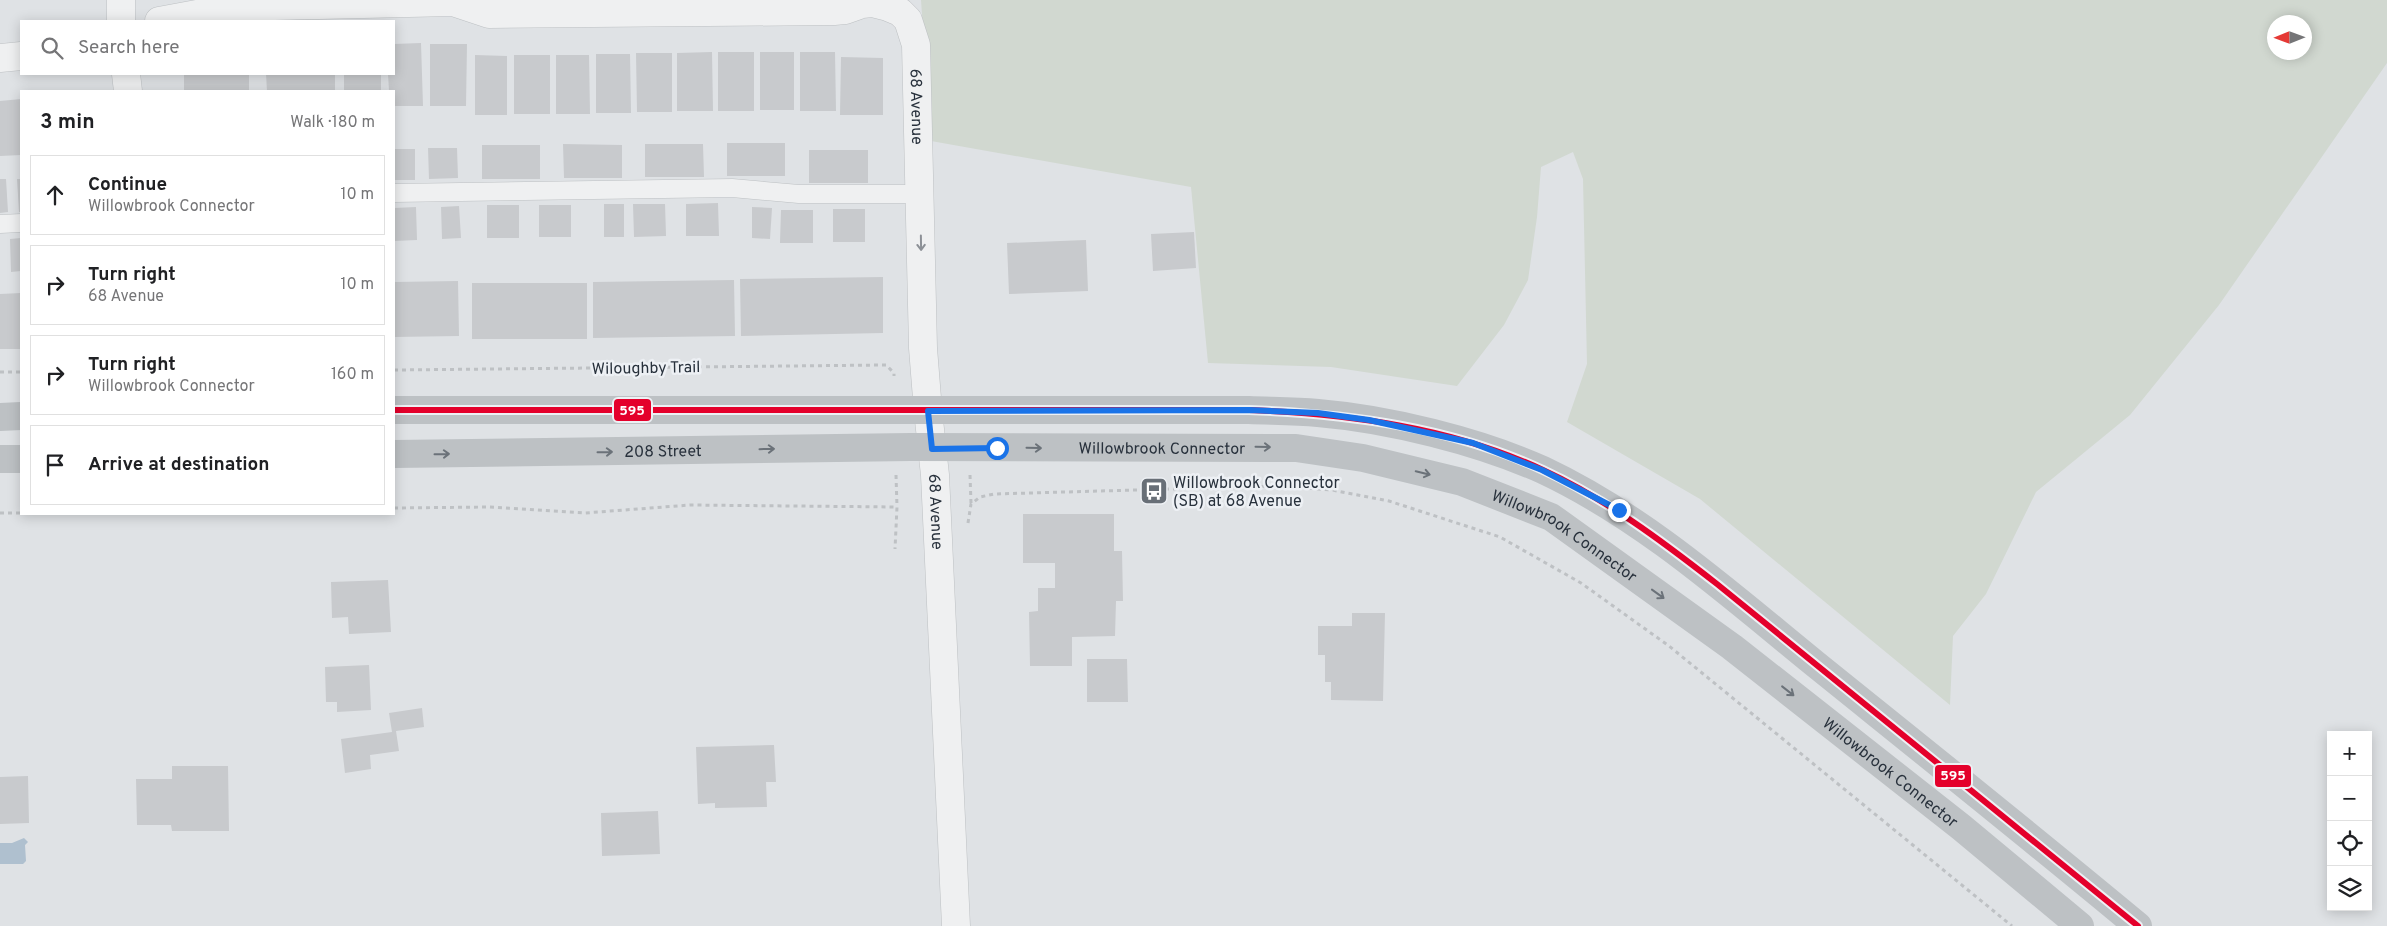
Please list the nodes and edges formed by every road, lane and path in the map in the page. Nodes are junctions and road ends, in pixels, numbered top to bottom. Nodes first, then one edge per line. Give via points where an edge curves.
1 (121, 0) edge
2 (121, 20) edge
3 (164, 20) edge
4 (20, 56) edge
5 (0, 58) edge
6 (126, 75) edge
7 (128, 90) edge
8 (395, 193) edge
9 (920, 194) junction
10 (20, 223) edge
11 (0, 224) edge
12 (395, 370) edge
13 (0, 372) edge
14 (20, 372) edge
15 (894, 373) dead end
16 (395, 410) edge
17 (928, 411) junction
18 (20, 416) edge
19 (0, 417) edge
20 (932, 449) junction
21 (395, 454) edge
22 (0, 459) edge
23 (20, 459) edge
24 (395, 508) edge
25 (0, 513) edge
26 (20, 513) edge
27 (967, 526) dead end
28 (896, 549) dead end
29 (956, 926) edge
30 (2012, 926) edge
31 (2080, 926) edge
32 (2138, 926) edge

1 - 2 street
3 - 9 street, 68 Avenue via 213,11 274,6 454,2 489,14 834,11 872,3 900,12 908,20 916,45
4 - 5 street
6 - 7 street
8 - 9 lane via 732,188 799,194
9 -> 17 street, 68 Avenue via 922,348
10 - 11 lane
12 - 15 path, Wiloughby Trail via 886,365
13 - 14 path
16 - 17 main road via 704,408
17 - 20 street, 68 Avenue
17 - 32 main road via 1249,410 1318,413 1369,420 1473,443 1542,470 1619,510 1719,586
18 - 19 main road
21 -> 20 main road, 208 Street
20 - 29 street, 68 Avenue
20 -> 31 main road, Willowbrook Connector via 1296,448 1363,458 1462,482 1551,517 1732,647 1961,827
22 - 23 main road
24 - 28 path via 490,507 585,514 690,505 897,507
25 - 26 path
27 - 30 path via 971,504 980,497 994,494 1278,486 1332,490 1389,501 1500,537 1581,583 1669,646

